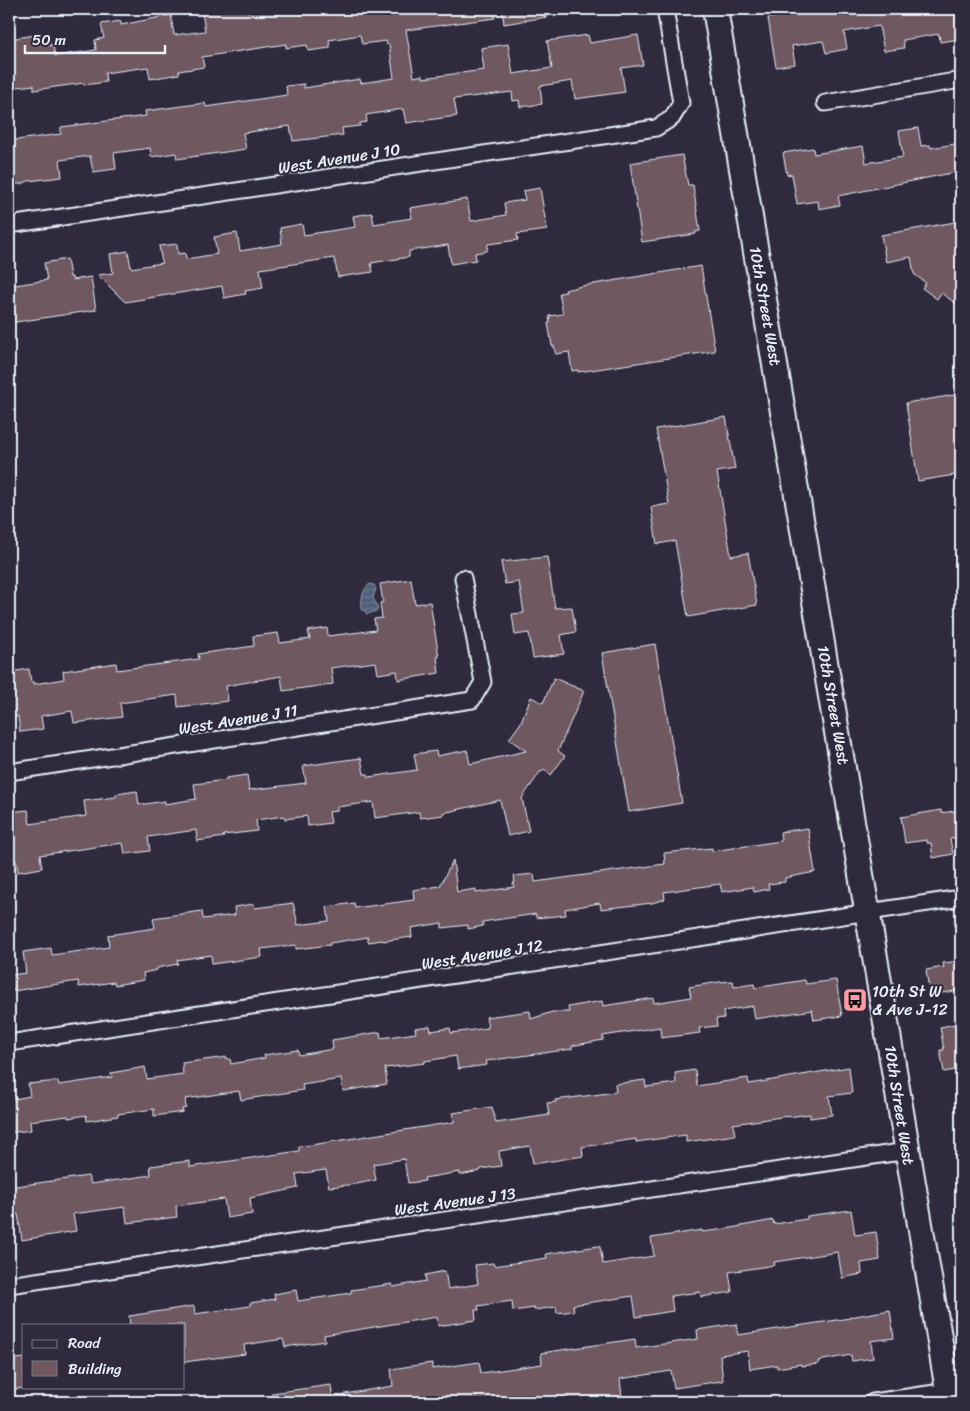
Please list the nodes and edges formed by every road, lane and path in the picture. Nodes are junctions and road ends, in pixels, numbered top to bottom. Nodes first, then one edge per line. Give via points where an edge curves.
1 (665, 9) edge
2 (716, 9) edge
3 (961, 80) edge
4 (825, 103) dead end
5 (9, 225) edge
6 (463, 578) dead end
7 (9, 772) edge
8 (961, 898) edge
9 (869, 913) junction
10 (9, 1043) edge
11 (907, 1151) junction
12 (9, 1285) edge
13 (949, 1397) edge
14 (873, 1402) edge

1 - 5 street, West Avenue J 10 via 681,102 672,118 656,128
2 - 9 main road, 10th Street West
3 - 4 street
6 - 7 street, West Avenue J 11 via 483,682 472,700
8 - 9 street, West Avenue J 12
9 - 10 street, West Avenue J 12
9 - 11 main road, 10th Street West
11 - 12 street, West Avenue J 13
11 - 13 main road, 10th Street West
13 - 14 street

